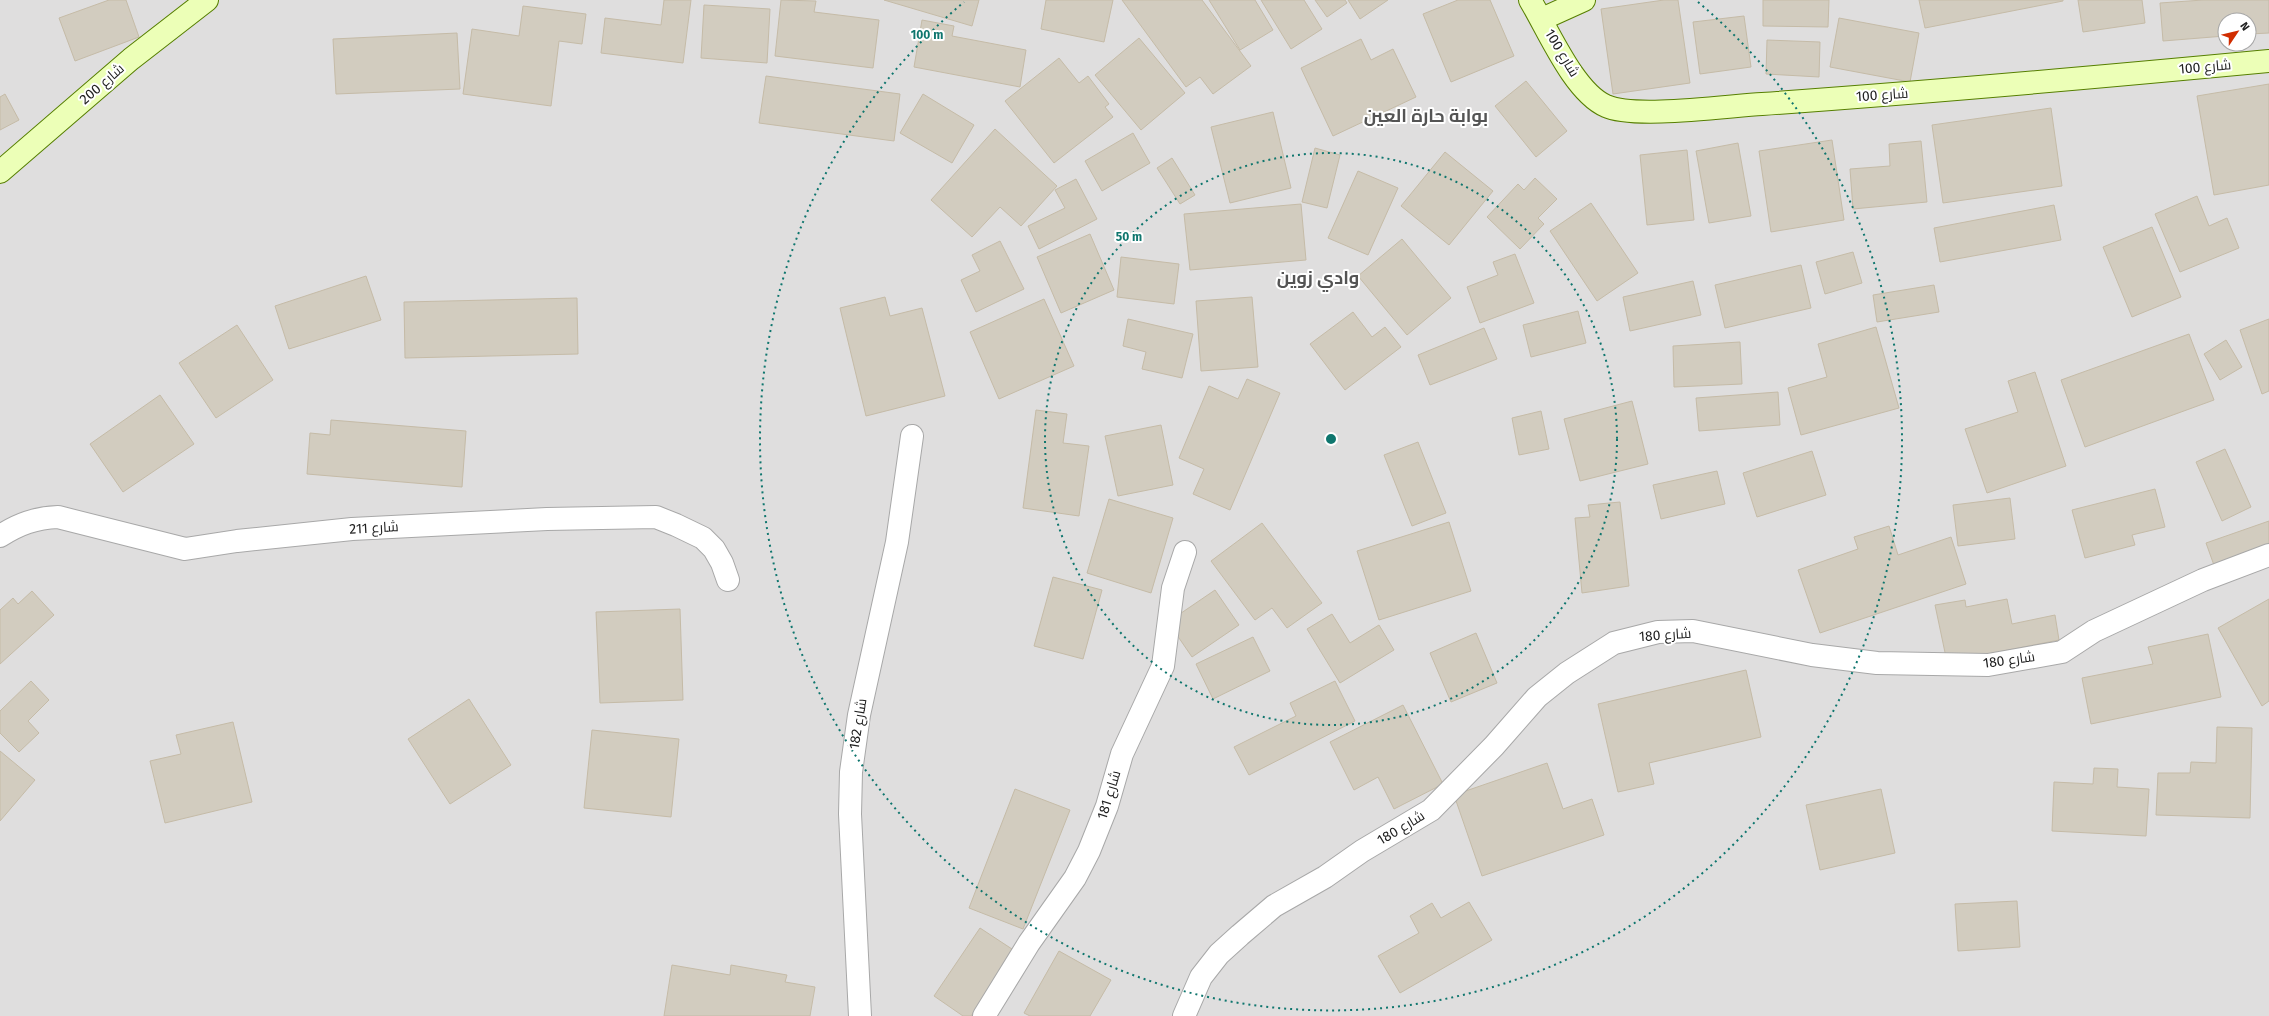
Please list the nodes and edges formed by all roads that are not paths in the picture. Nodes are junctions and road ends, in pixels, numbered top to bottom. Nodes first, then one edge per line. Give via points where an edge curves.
1 (207, 0) edge
2 (1530, 0) edge
3 (1584, 0) edge
4 (1542, 18) junction
5 (2269, 61) edge
6 (0, 172) edge
7 (912, 436) dead end
8 (0, 536) edge
9 (1185, 552) dead end
10 (2269, 555) edge
11 (728, 580) dead end
12 (860, 1016) edge
13 (984, 1016) edge
14 (1184, 1016) edge

1 - 6 main road, شارع 200 via 132,59
2 - 4 main road
3 - 4 main road
4 - 5 main road, شارع 100 via 1572,72 1589,94 1605,106 1621,111 1678,110 2003,86
7 - 12 street, شارع 182 via 897,542 862,700 851,772 850,814
8 - 11 street, شارع 211 via 18,525 37,518 58,517 185,549 352,529 547,519 656,517 703,538 718,556
9 - 13 street, شارع 181 via 1173,588 1162,666 1122,754 1108,806 1094,839 1075,878 1029,943
10 - 14 street, شارع 180 via 2189,586 2094,631 2062,652 1988,665 1877,663 1812,655 1693,631 1658,632 1614,643 1567,673 1537,697 1494,746 1431,810 1274,906 1240,935 1219,954 1200,977

